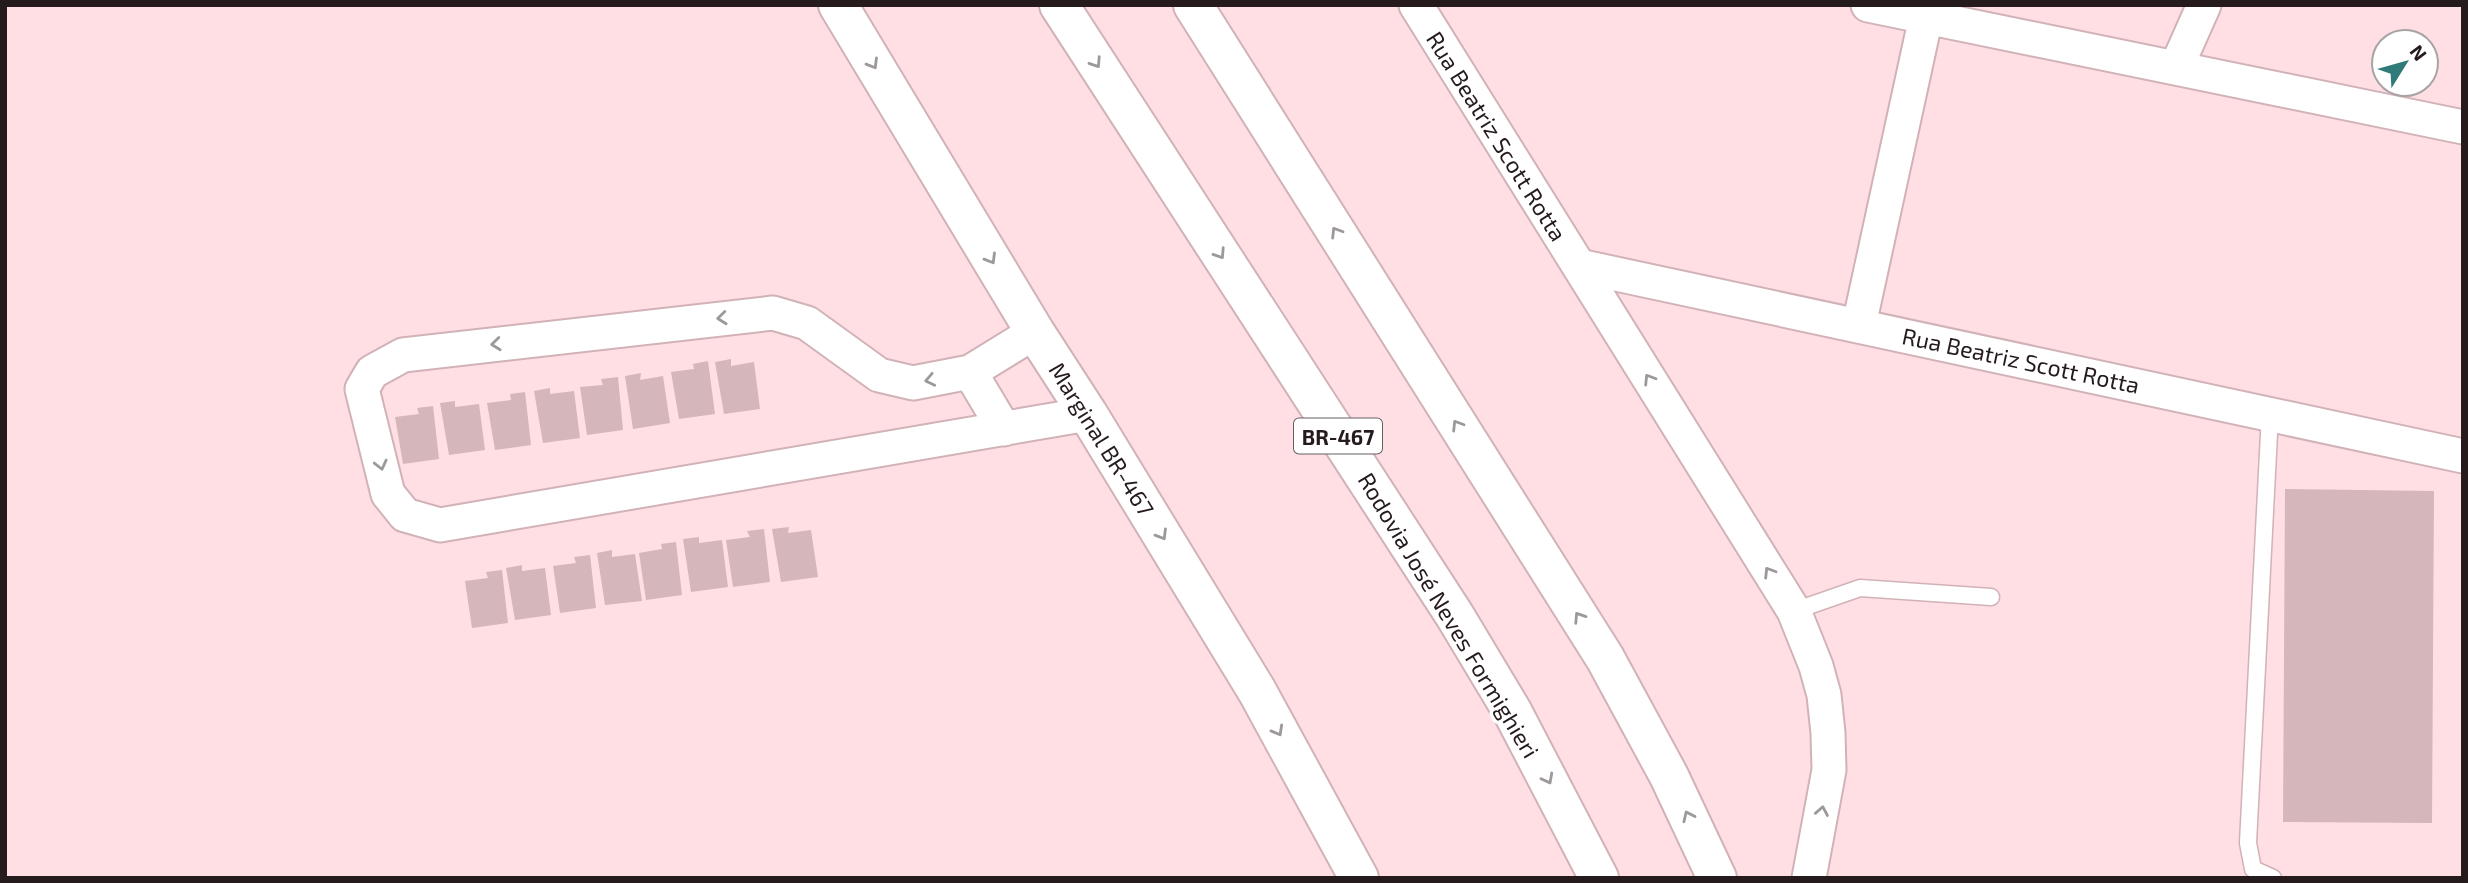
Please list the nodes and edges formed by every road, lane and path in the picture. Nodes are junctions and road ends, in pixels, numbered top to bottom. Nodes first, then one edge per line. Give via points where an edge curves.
1 (838, 5) edge
2 (1059, 5) edge
3 (1193, 5) edge
4 (1416, 5) edge
5 (1868, 5) edge
6 (2204, 5) edge
7 (1926, 17) junction
8 (2176, 68) junction
9 (2463, 127) edge
10 (1579, 266) junction
11 (1859, 325) junction
12 (1035, 332) junction
13 (970, 372) junction
14 (1088, 414) junction
15 (2270, 414) junction
16 (1004, 429) junction
17 (2463, 456) edge
18 (1992, 597) dead end
19 (1794, 611) junction
20 (1359, 878) edge
21 (1599, 878) edge
22 (1717, 878) edge
23 (1810, 878) edge
24 (2273, 878) edge

1 -> 12 main road, Marginal BR-467
2 -> 21 main road, Rodovia José Neves Formighieri / BR-467 via 1455,616 1512,711
22 -> 3 main road via 1605,658
4 - 10 street, Rua Beatriz Scott Rotta
5 - 7 street
6 - 8 street
7 - 8 street
7 - 11 street
8 - 9 street
10 - 11 street, Rua Beatriz Scott Rotta
19 -> 10 street, Rua Beatriz Scott Rotta
11 - 15 street, Rua Beatriz Scott Rotta
12 - 13 street
12 - 14 main road, Marginal BR-467
13 - 16 street
13 -> 16 street via 914,383 879,376 807,323 773,313 403,355 372,372 362,389 388,495 405,515 440,525
14 - 16 street
14 -> 20 main road, Marginal BR-467 via 1257,691
15 - 17 street, Rua Beatriz Scott Rotta
15 - 24 lane via 2248,843 2253,869
18 - 19 lane via 1860,588
23 -> 19 street, Rua Beatriz Scott Rotta via 1829,770 1828,733 1816,666

